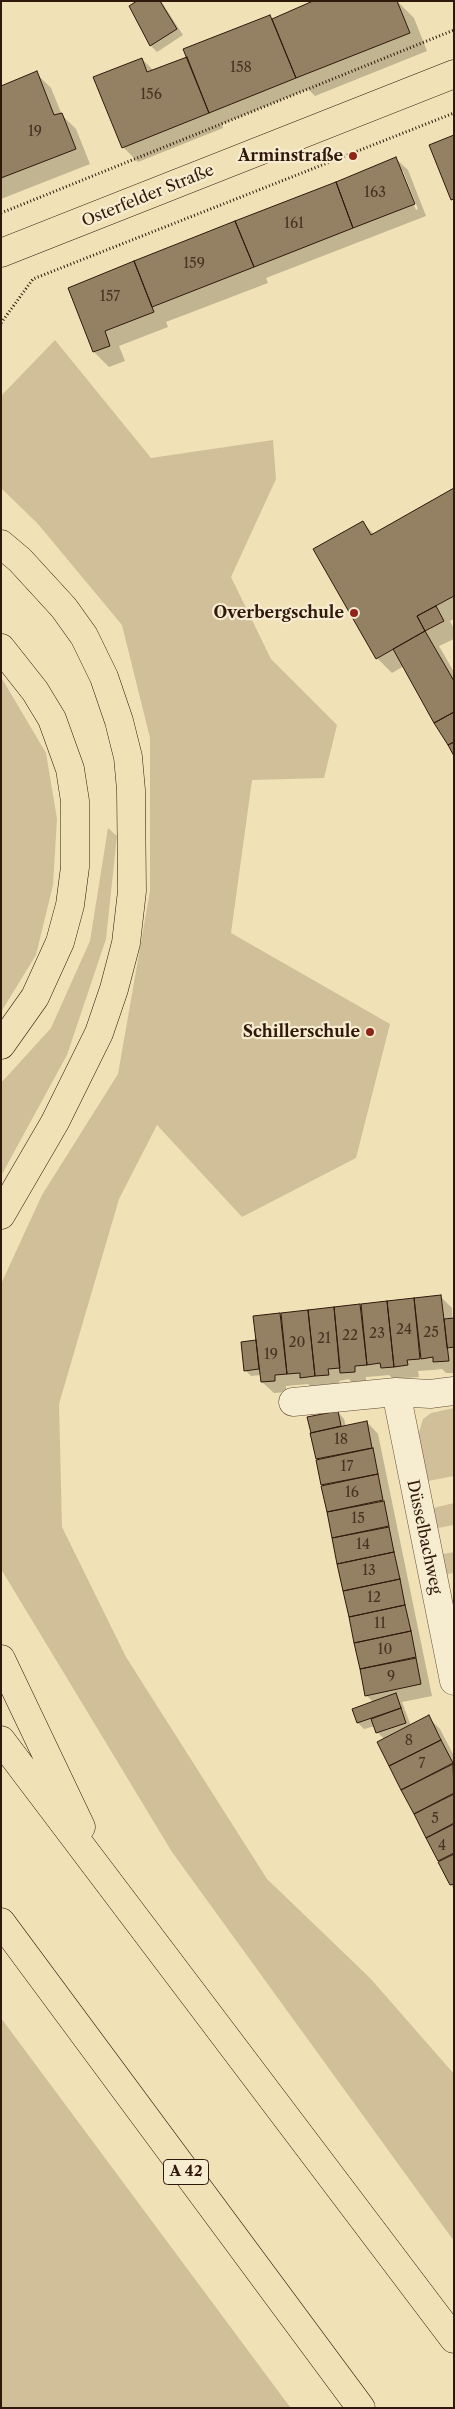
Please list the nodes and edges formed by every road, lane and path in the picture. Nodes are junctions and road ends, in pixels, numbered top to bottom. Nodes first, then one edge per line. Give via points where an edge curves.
1 (454, 30) edge
2 (454, 74) edge
3 (454, 113) edge
4 (1, 213) edge
5 (4, 254) edge
6 (1, 323) edge
7 (1, 544) edge
8 (1, 648) edge
9 (1, 1045) edge
10 (1, 1215) edge
11 (454, 1391) edge
12 (396, 1392) junction
13 (293, 1402) dead end
14 (1, 1659) edge
15 (454, 1681) edge
16 (1, 1740) edge
17 (109, 1884) junction
18 (5, 1929) edge
19 (454, 2339) edge
20 (361, 2408) edge

1 - 4 path
2 - 5 main road, Osterfelder Straße
3 - 6 path via 33,279
7 - 10 main road via 64,608 84,636 104,678 128,757 132,790 132,890 126,943 99,1033 55,1122
8 - 9 main road via 35,691 52,719 70,769 75,801 75,867 70,905 60,942 35,997
11 - 12 street via 430,1394
12 - 13 street
12 - 15 street, Düsselbachweg
14 - 17 main road
16 - 17 main road
17 - 19 main road
18 - 20 main road, A 42

